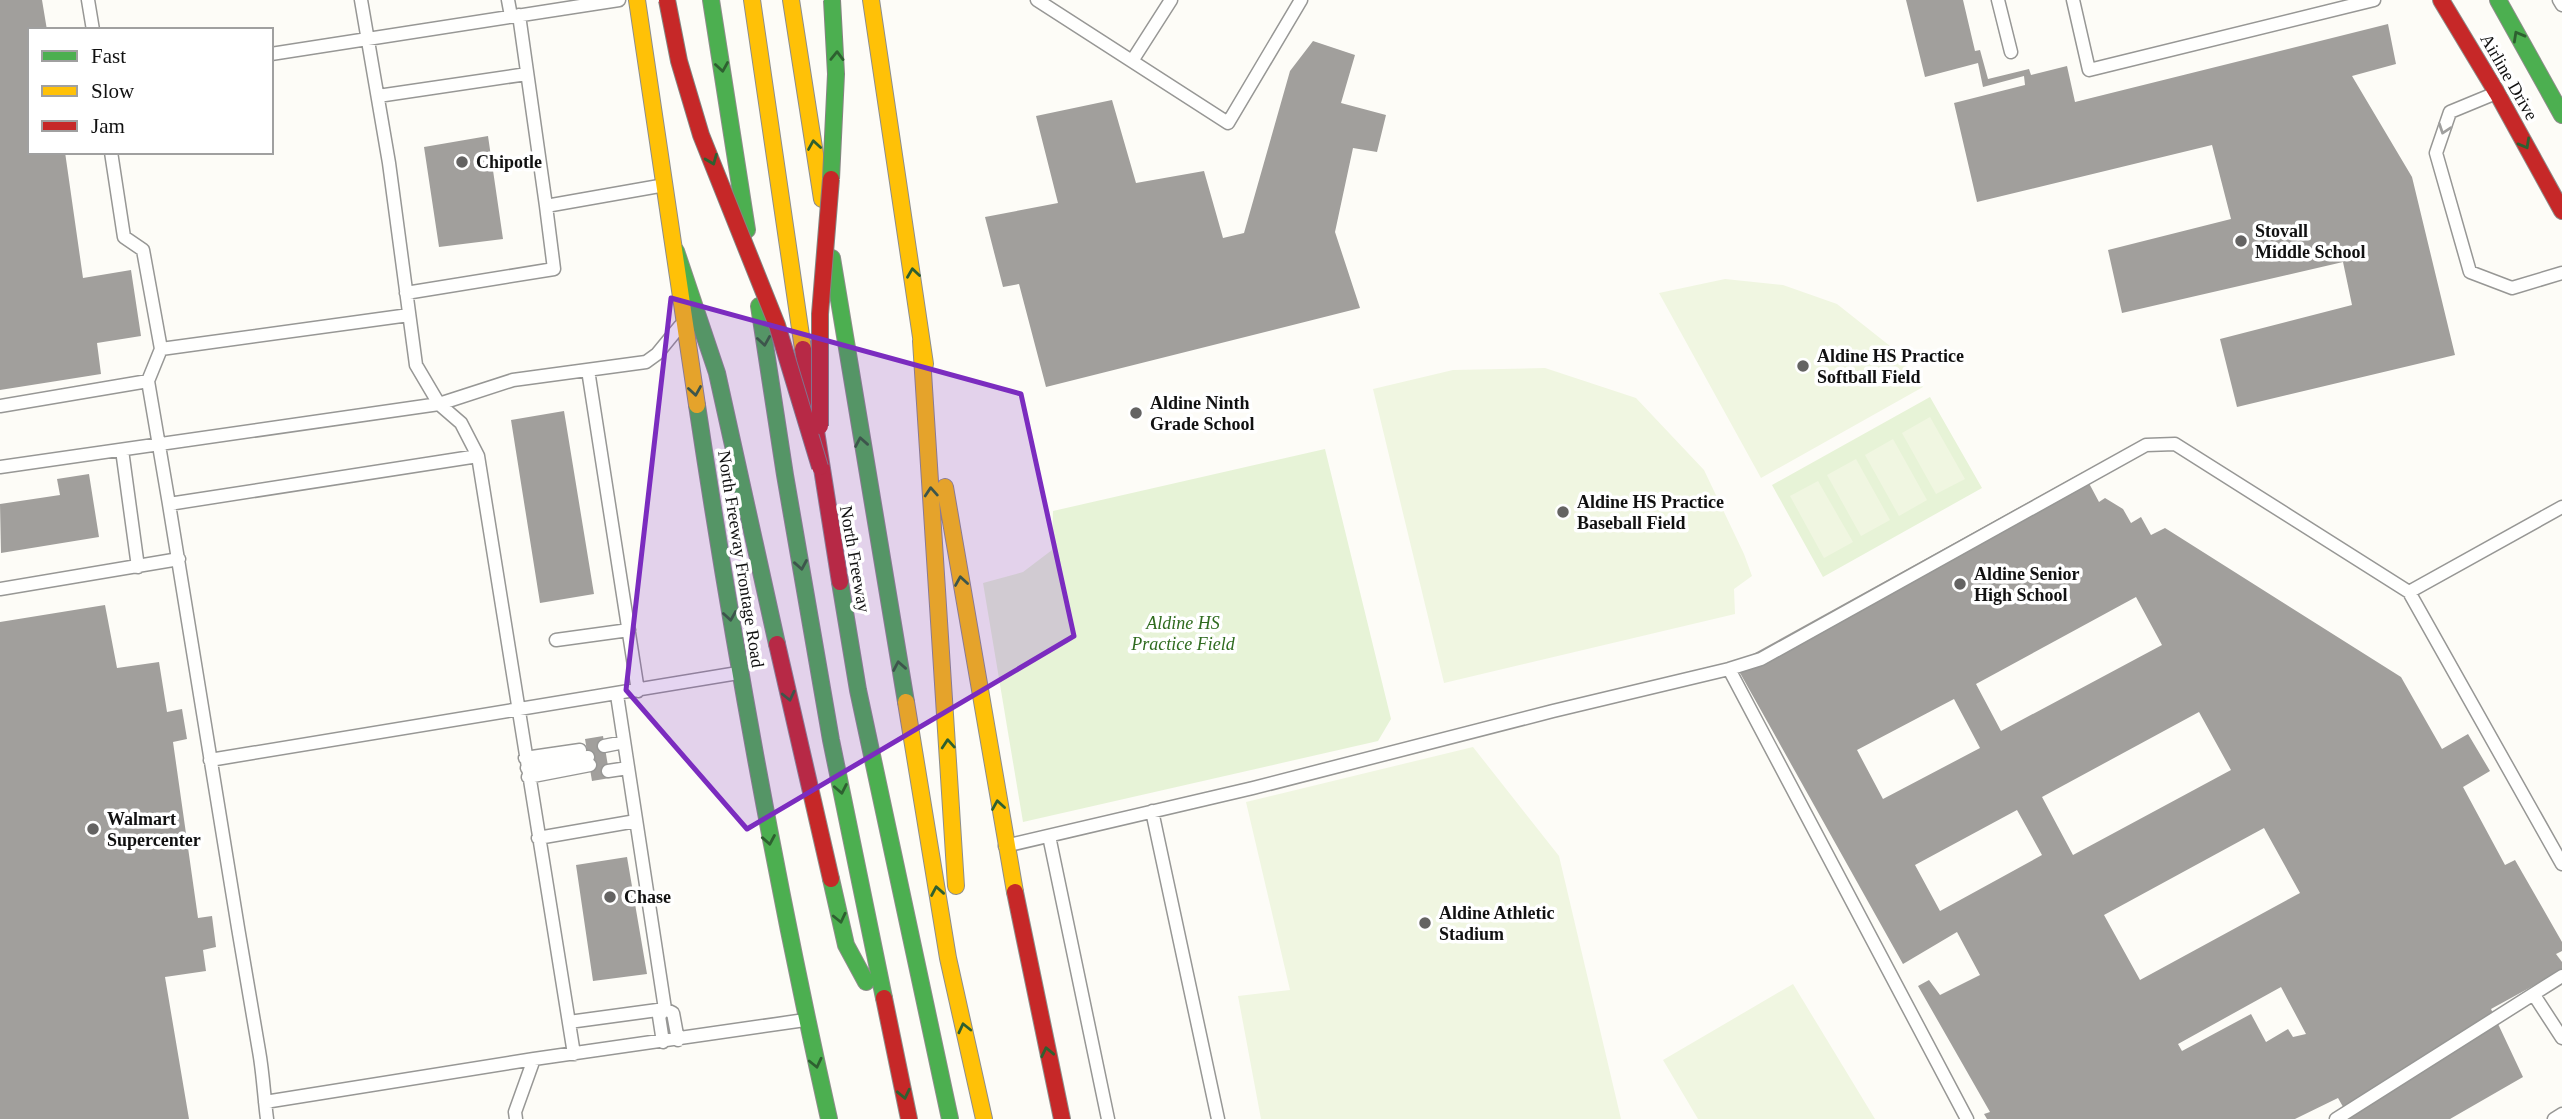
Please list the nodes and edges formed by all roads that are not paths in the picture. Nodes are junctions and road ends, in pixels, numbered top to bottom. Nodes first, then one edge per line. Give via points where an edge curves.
1 (88, 0) edge
2 (361, 0) edge
3 (509, 0) edge
4 (619, 0) edge
5 (637, 0) edge
6 (667, 0) edge
7 (711, 0) edge
8 (752, 0) edge
9 (792, 0) edge
10 (832, 0) edge
11 (871, 0) edge
12 (1037, 0) edge
13 (1171, 0) edge
14 (1301, 0) edge
15 (1998, 0) edge
16 (2073, 0) edge
17 (2374, 0) edge
18 (2441, 0) edge
19 (2498, 0) edge
20 (2559, 0) edge
21 (2562, 5) edge
22 (515, 15) junction
23 (93, 28) edge
24 (368, 39) junction
25 (2011, 52) dead end
26 (273, 54) edge
27 (1132, 61) junction
28 (527, 74) junction
29 (2502, 90) junction
30 (377, 96) junction
31 (2562, 115) edge
32 (111, 154) edge
33 (665, 185) junction
34 (546, 206) junction
35 (2562, 211) edge
36 (676, 251) junction
37 (2562, 273) edge
38 (406, 293) junction
39 (409, 315) junction
40 (684, 320) junction
41 (921, 341) junction
42 (161, 349) junction
43 (588, 370) junction
44 (148, 381) junction
45 (439, 404) junction
46 (0, 406) edge
47 (159, 445) junction
48 (122, 450) junction
49 (478, 456) junction
50 (0, 467) edge
51 (820, 467) junction
52 (169, 504) junction
53 (2562, 507) edge
54 (179, 559) junction
55 (138, 567) junction
56 (0, 589) edge
57 (2409, 593) junction
58 (629, 630) junction
59 (556, 640) dead end
60 (1729, 670) junction
61 (739, 673) junction
62 (638, 691) junction
63 (617, 695) junction
64 (517, 711) junction
65 (626, 755) junction
66 (210, 760) junction
67 (527, 772) junction
68 (1152, 811) junction
69 (636, 821) junction
70 (1049, 836) junction
71 (538, 838) junction
72 (1005, 846) junction
73 (2562, 864) edge
74 (948, 958) junction
75 (2562, 976) edge
76 (2534, 995) junction
77 (665, 1009) junction
78 (805, 1020) junction
79 (888, 1021) junction
80 (569, 1022) junction
81 (2562, 1038) edge
82 (678, 1040) junction
83 (663, 1042) junction
84 (574, 1054) junction
85 (534, 1059) junction
86 (265, 1102) junction
87 (2562, 1114) edge
88 (267, 1119) edge
89 (516, 1119) edge
90 (829, 1119) edge
91 (909, 1119) edge
92 (950, 1119) edge
93 (984, 1119) edge
94 (1062, 1119) edge
95 (1108, 1119) edge
96 (1218, 1119) edge
97 (1966, 1119) edge
98 (2336, 1119) edge
99 (2554, 1119) edge

1 - 23 lane
2 - 24 lane
3 - 22 lane
4 - 22 lane
5 - 33 main road, North Freeway Frontage Road
6 -> 51 main road, bridge via 701,135 777,325
7 -> 79 main road via 831,740
8 - 51 main road, North Freeway, bridge
74 -> 9 main road, North Freeway via 855,409
51 -> 10 main road, bridge via 820,302 836,117 837,39
41 -> 11 main road
12 - 27 lane
13 - 27 lane
14 - 27 lane via 1228,123
15 - 25 lane
16 - 17 lane via 2089,70
18 - 29 main road, Airline Drive
31 -> 19 main road, Airline Drive via 2532,72
20 - 21 lane
22 - 24 lane
22 - 28 lane
24 - 26 lane
24 - 30 lane
28 - 30 lane
28 - 34 lane
29 -> 35 main road, Airline Drive
29 -> 37 lane via 2450,112 2436,153 2470,272 2512,288
30 - 38 lane
32 - 42 lane via 124,237 143,250
33 - 34 lane
33 - 36 main road, North Freeway Frontage Road
34 - 38 lane via 554,269
36 - 40 main road, North Freeway Frontage Road
36 -> 79 main road via 717,373 846,945
38 - 39 lane
39 - 42 lane
39 - 45 lane via 416,365
40 - 43 lane via 652,360
40 -> 61 main road, North Freeway Frontage Road
72 -> 41 main road
74 -> 41 main road via 957,877
42 - 44 lane
43 - 45 lane via 513,380
43 - 58 lane
44 - 46 lane
44 - 47 lane
45 - 47 lane
45 - 49 lane via 461,423
47 - 48 lane
47 - 52 lane
48 - 50 lane
48 - 55 lane
49 - 52 lane
49 - 64 lane
51 - 92 main road, North Freeway via 858,690
52 - 54 lane
53 - 57 lane
54 - 55 lane
54 - 66 lane
55 - 56 lane
57 - 60 lane via 2175,444 2146,445 1761,659
57 - 73 lane
58 - 59 lane
58 - 62 lane
60 - 68 lane
60 - 97 lane
61 - 62 lane
61 -> 78 main road, North Freeway Frontage Road
62 - 63 lane
63 - 64 lane
63 - 65 lane
64 - 66 lane
64 - 67 lane
65 - 65 lane via 606,758
65 - 69 lane
66 - 86 lane
67 - 67 lane via 589,761
67 - 71 lane
68 - 70 lane
68 - 96 lane
69 - 71 lane
69 - 77 lane
70 - 72 lane
70 - 95 lane
71 - 80 lane
94 -> 72 main road
93 -> 74 main road, North Freeway
75 - 76 lane
76 - 81 lane
76 - 98 lane
77 - 80 lane
77 - 82 lane via 673,1013
77 - 83 lane via 659,1016
78 - 82 lane
78 -> 90 main road, North Freeway Frontage Road
79 -> 91 main road
80 - 84 lane
82 - 83 lane
83 - 84 lane
84 - 85 lane
85 - 86 lane
85 - 89 lane
86 - 88 lane
87 - 99 lane

